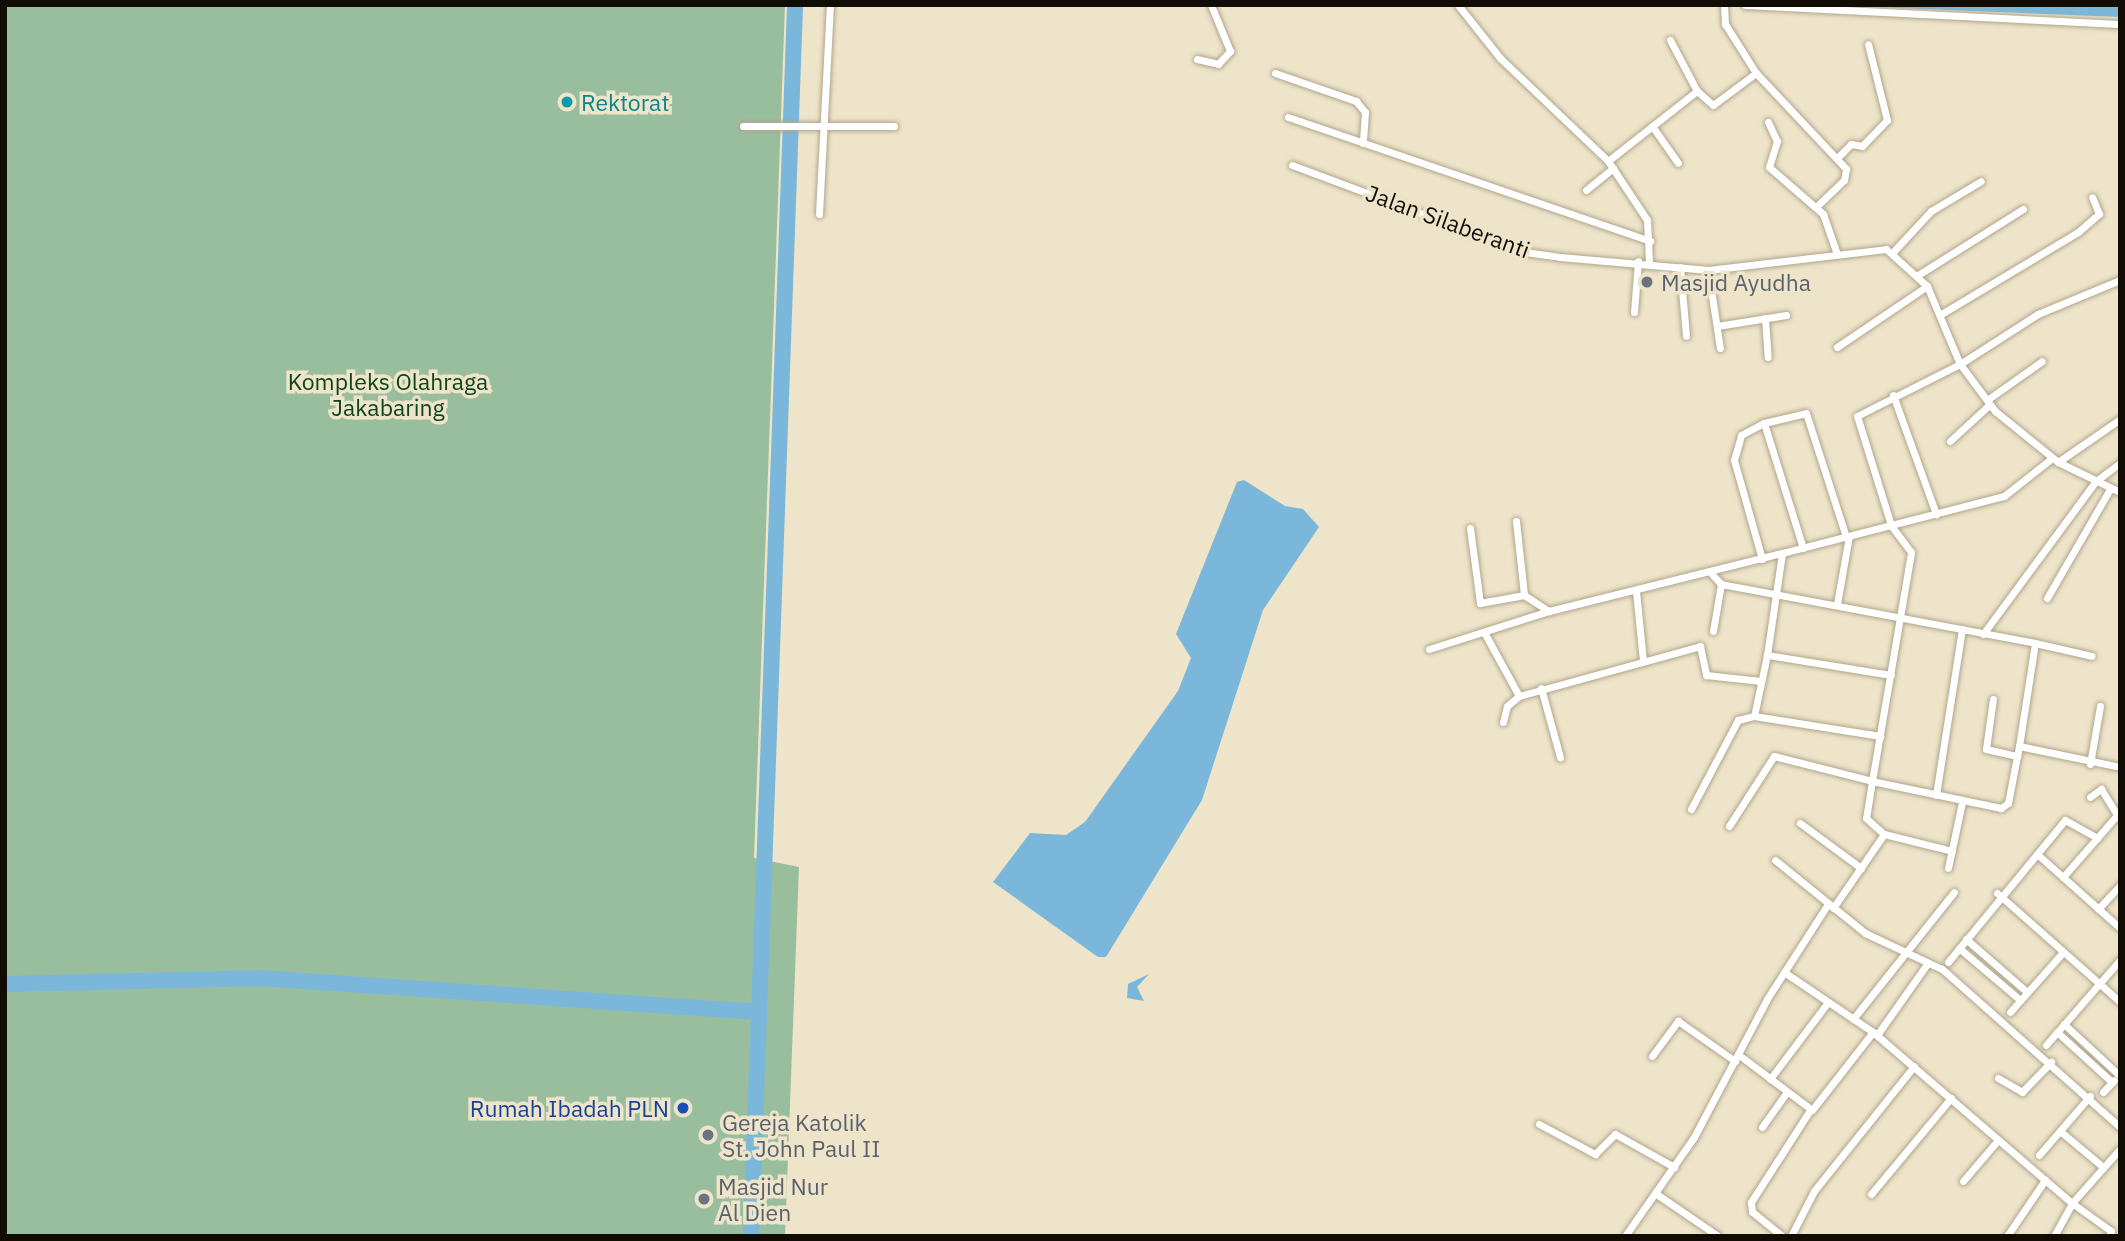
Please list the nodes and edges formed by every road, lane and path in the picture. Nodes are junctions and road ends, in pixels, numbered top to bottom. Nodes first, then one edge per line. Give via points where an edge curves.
1 (830, 5) edge
2 (1211, 5) edge
3 (1458, 5) edge
4 (1724, 5) edge
5 (1745, 5) edge
6 (2120, 24) edge
7 (1670, 40) dead end
8 (1868, 44) dead end
9 (1197, 59) dead end
10 (1275, 73) dead end
11 (1756, 73) junction
12 (1697, 91) junction
13 (1288, 117) dead end
14 (1768, 122) dead end
15 (743, 126) dead end
16 (822, 126) junction
17 (894, 126) dead end
18 (1652, 127) junction
19 (1363, 142) junction
20 (1838, 158) junction
21 (1678, 163) dead end
22 (1610, 165) junction
23 (1292, 166) dead end
24 (1981, 181) dead end
25 (1586, 190) dead end
26 (2092, 197) dead end
27 (1815, 207) junction
28 (2024, 209) dead end
29 (819, 214) dead end
30 (1650, 241) junction
31 (1893, 252) junction
32 (1837, 254) junction
33 (1638, 261) junction
34 (1648, 262) junction
35 (1680, 267) junction
36 (1709, 270) junction
37 (1918, 275) junction
38 (2120, 280) edge
39 (1927, 286) junction
40 (1634, 312) dead end
41 (1943, 313) junction
42 (1786, 315) dead end
43 (1765, 318) junction
44 (1717, 326) junction
45 (1686, 336) dead end
46 (1837, 347) dead end
47 (1720, 348) dead end
48 (1769, 358) dead end
49 (2042, 361) dead end
50 (1960, 364) junction
51 (1893, 396) junction
52 (1989, 402) junction
53 (2120, 419) edge
54 (1764, 424) junction
55 (1951, 441) dead end
56 (2055, 460) junction
57 (2120, 463) edge
58 (2096, 481) junction
59 (2110, 489) junction
60 (2120, 492) edge
61 (1936, 514) junction
62 (1516, 521) dead end
63 (1891, 525) junction
64 (1471, 528) dead end
65 (1847, 536) junction
66 (1803, 548) junction
67 (1783, 553) junction
68 (1762, 559) junction
69 (1711, 573) junction
70 (1721, 584) junction
71 (1636, 591) junction
72 (1524, 595) junction
73 (1776, 595) junction
74 (2047, 598) dead end
75 (1837, 604) junction
76 (1549, 611) junction
77 (1902, 618) junction
78 (1962, 629) junction
79 (1713, 631) dead end
80 (1485, 632) junction
81 (1983, 634) junction
82 (2035, 643) junction
83 (1429, 649) dead end
84 (1766, 655) junction
85 (2092, 656) dead end
86 (1643, 661) junction
87 (1891, 675) junction
88 (1761, 681) junction
89 (1541, 688) junction
90 (1519, 696) junction
91 (1993, 699) dead end
92 (2100, 706) dead end
93 (1754, 716) junction
94 (1503, 722) dead end
95 (1880, 736) junction
96 (2020, 746) junction
97 (2017, 756) junction
98 (1560, 757) dead end
99 (2090, 764) junction
100 (2120, 767) edge
101 (1872, 781) junction
102 (1936, 795) junction
103 (2090, 797) dead end
104 (1962, 802) junction
105 (1691, 809) dead end
106 (2119, 817) edge
107 (1800, 823) dead end
108 (1729, 826) dead end
109 (1884, 834) junction
110 (2097, 838) junction
111 (1952, 851) junction
112 (2037, 854) junction
113 (1775, 860) dead end
114 (1861, 868) junction
115 (1948, 868) dead end
116 (2063, 877) junction
117 (2120, 885) edge
118 (1954, 892) dead end
119 (1999, 895) junction
120 (1830, 906) junction
121 (2098, 909) junction
122 (2120, 928) edge
123 (1966, 939) junction
124 (1959, 947) junction
125 (2063, 951) junction
126 (1901, 953) junction
127 (2120, 960) edge
128 (1948, 962) dead end
129 (1927, 964) junction
130 (1784, 972) junction
131 (2099, 984) junction
132 (2028, 992) junction
133 (2020, 1000) junction
134 (1828, 1002) junction
135 (2120, 1002) edge
136 (2010, 1012) dead end
137 (1853, 1019) junction
138 (2064, 1024) junction
139 (2057, 1032) junction
140 (1875, 1034) junction
141 (2046, 1045) dead end
142 (1652, 1056) dead end
143 (1737, 1058) junction
144 (2051, 1062) junction
145 (1914, 1066) junction
146 (2119, 1074) edge
147 (1998, 1078) dead end
148 (1770, 1079) junction
149 (2112, 1083) junction
150 (1787, 1092) junction
151 (2103, 1092) dead end
152 (2090, 1096) junction
153 (1951, 1098) junction
154 (1810, 1110) junction
155 (1539, 1124) dead end
156 (1762, 1127) dead end
157 (2120, 1127) edge
158 (2060, 1131) junction
159 (1998, 1140) junction
160 (2120, 1149) edge
161 (2039, 1155) dead end
162 (1674, 1167) junction
163 (2103, 1167) junction
164 (2045, 1180) junction
165 (1963, 1181) dead end
166 (1655, 1193) junction
167 (1871, 1194) dead end
168 (2072, 1203) junction
169 (2113, 1234) edge
170 (1625, 1236) edge
171 (1718, 1236) edge
172 (1782, 1236) edge
173 (1791, 1236) edge
174 (2007, 1236) edge
175 (2054, 1236) edge

1 - 16 street
2 - 9 street via 1230,51 1218,64
3 - 22 street via 1500,58
4 - 11 street via 1725,24
5 - 6 street
7 - 12 street
8 - 20 street via 1887,120 1862,146 1851,144
10 - 19 street via 1356,101 1364,113
11 - 12 street via 1716,104
11 - 20 street
12 - 18 street
13 - 19 street
14 - 27 street via 1777,141 1769,167
15 - 16 street
16 - 17 street
16 - 29 street
18 - 21 street
18 - 22 street
19 - 30 street
20 - 27 street via 1847,175
22 - 25 street
22 - 30 street via 1647,220
23 - 33 street, Jalan Silaberanti via 1525,252
24 - 31 street via 1931,211
26 - 41 street via 2099,214 2078,232
27 - 32 street
28 - 37 street
30 - 34 street
31 - 32 street, Jalan Silaberanti
31 - 37 street
32 - 36 street, Jalan Silaberanti
33 - 34 street, Jalan Silaberanti
33 - 40 street
34 - 35 street, Jalan Silaberanti
35 - 36 street, Jalan Silaberanti
35 - 45 street
36 - 44 street
37 - 39 street
38 - 50 street via 2038,314
39 - 41 street
39 - 46 street
41 - 50 street
42 - 43 street
43 - 44 street
43 - 48 street
44 - 47 street
49 - 52 street
50 - 51 street
50 - 52 street
51 - 61 street
51 - 63 street via 1857,418
52 - 55 street
52 - 56 street
53 - 56 street
54 - 65 street via 1805,413
54 - 66 street
54 - 68 street via 1738,439 1734,460
56 - 58 street
56 - 61 street via 2004,496
57 - 58 street
58 - 59 street
58 - 81 street
59 - 60 street
59 - 74 street
61 - 63 street
62 - 72 street
63 - 65 street
63 - 77 street via 1911,552
64 - 72 street via 1480,603
65 - 66 street
65 - 75 street
66 - 67 street
67 - 68 street
67 - 73 street
68 - 69 street
69 - 70 street
69 - 71 street
70 - 73 street
70 - 79 street
71 - 76 street
71 - 86 street
72 - 76 street
73 - 75 street
73 - 84 street
75 - 77 street
76 - 80 street
77 - 78 street
77 - 87 street
78 - 81 street
78 - 102 street
80 - 83 street
80 - 90 street
81 - 82 street
82 - 85 street
82 - 96 street
84 - 87 street
84 - 88 street
86 - 88 street via 1700,646 1706,675
86 - 89 street
87 - 95 street
88 - 93 street
89 - 90 street
89 - 98 street
90 - 94 street via 1507,706
91 - 97 street via 1986,749
92 - 99 street
93 - 95 street
93 - 105 street via 1738,720
95 - 101 street
96 - 97 street
96 - 99 street
97 - 104 street via 2006,805
99 - 100 street
101 - 102 street
101 - 108 street via 1774,756
101 - 109 street via 1866,817
102 - 104 street
103 - 106 street via 2101,789
104 - 111 street
106 - 110 street
107 - 114 street
109 - 111 street
109 - 114 street
110 - 112 street via 2067,819
110 - 116 street
111 - 115 street
112 - 116 street
112 - 119 street
113 - 120 street
114 - 120 street
116 - 121 street
117 - 121 street
118 - 126 street
119 - 123 street
119 - 125 street
120 - 126 street
120 - 130 street
121 - 122 street
123 - 124 street
123 - 132 street
124 - 128 street
124 - 133 street
125 - 131 street
125 - 132 street
126 - 129 street
126 - 137 street
127 - 131 street
129 - 140 street
129 - 144 street via 1942,969
130 - 134 street
130 - 143 street
131 - 135 street
131 - 138 street
132 - 133 street
133 - 136 street
134 - 137 street
134 - 148 street
137 - 140 street
138 - 139 street
138 - 146 street
139 - 141 street
139 - 149 street
140 - 145 street
140 - 154 street via 1819,1107
142 - 143 street via 1678,1021
143 - 148 street
143 - 162 street
144 - 147 street via 2022,1092
144 - 152 street
145 - 153 street
145 - 173 street via 1814,1191
146 - 149 street
148 - 150 street
149 - 151 street
150 - 154 street
150 - 156 street
152 - 157 street
152 - 158 street
153 - 159 street
153 - 167 street
154 - 172 street via 1751,1202 1752,1212
155 - 162 street via 1595,1154 1615,1134
158 - 161 street
158 - 163 street
159 - 164 street
159 - 165 street
160 - 163 street
162 - 166 street
163 - 168 street
164 - 168 street
164 - 174 street
166 - 170 street
166 - 171 street
168 - 169 street
168 - 175 street

